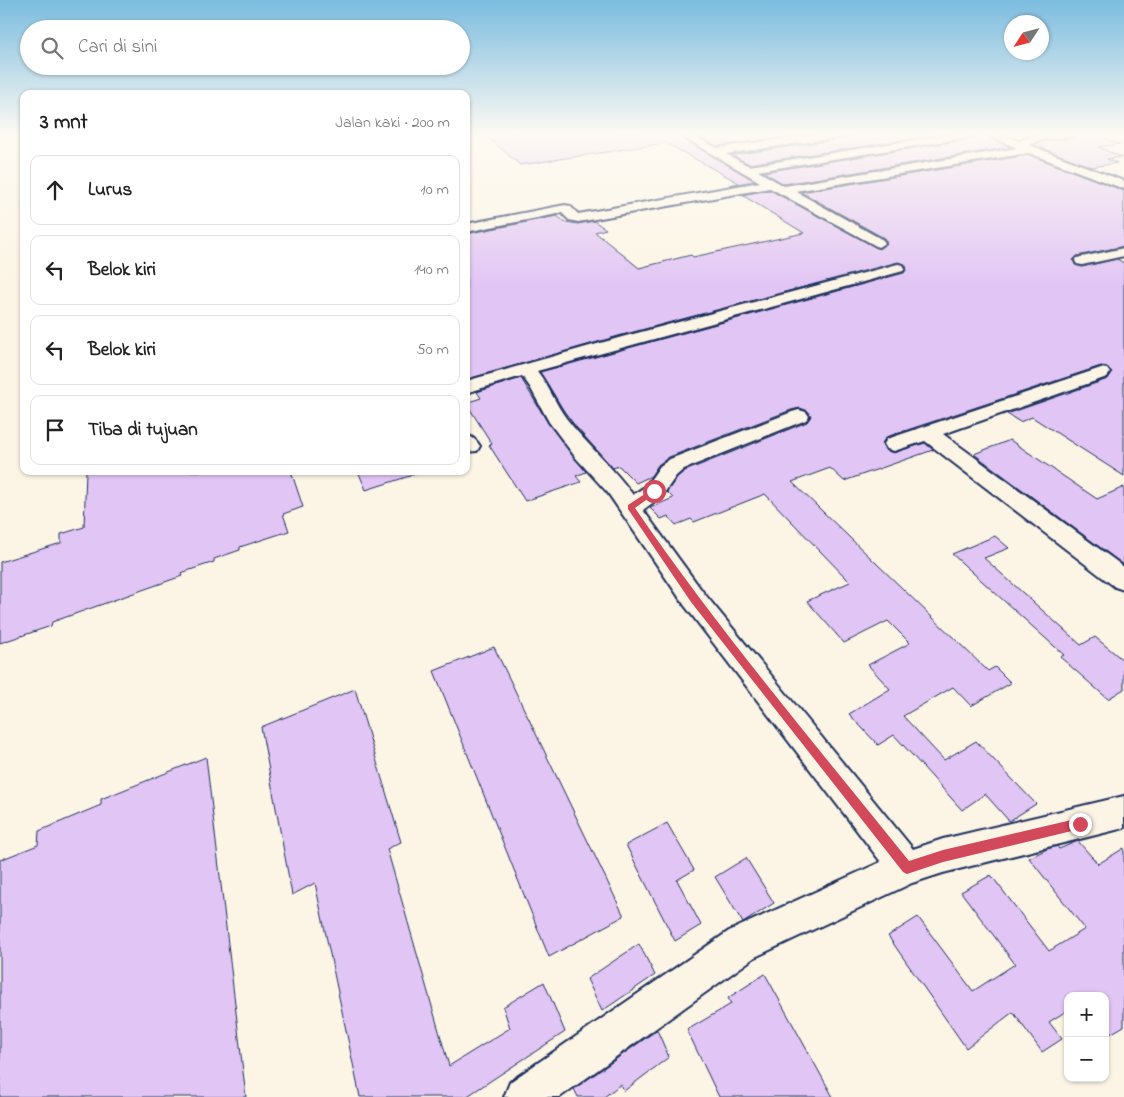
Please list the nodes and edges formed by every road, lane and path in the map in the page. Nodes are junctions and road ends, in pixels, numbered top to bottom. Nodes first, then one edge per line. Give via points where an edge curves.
1 (771, 184) edge
2 (794, 184) edge
3 (776, 187) junction
4 (470, 227) edge
5 (878, 243) dead end
6 (1124, 252) edge
7 (1082, 261) dead end
8 (898, 268) dead end
9 (526, 369) junction
10 (1101, 373) dead end
11 (470, 386) edge
12 (799, 416) dead end
13 (928, 433) junction
14 (894, 444) dead end
15 (631, 507) junction
16 (1124, 580) edge
17 (1124, 812) edge
18 (907, 868) junction
19 (525, 1097) edge

1 - 3 street
2 - 3 street
3 - 4 street via 578,218 565,209
3 - 5 street
6 - 7 street
8 - 9 street
9 - 11 street
9 - 15 street via 556,418
10 - 13 street
12 - 15 street via 677,464 654,491
13 - 14 street
13 - 16 street
15 - 18 street via 694,599
17 - 18 street via 943,856
18 - 19 street via 742,944

